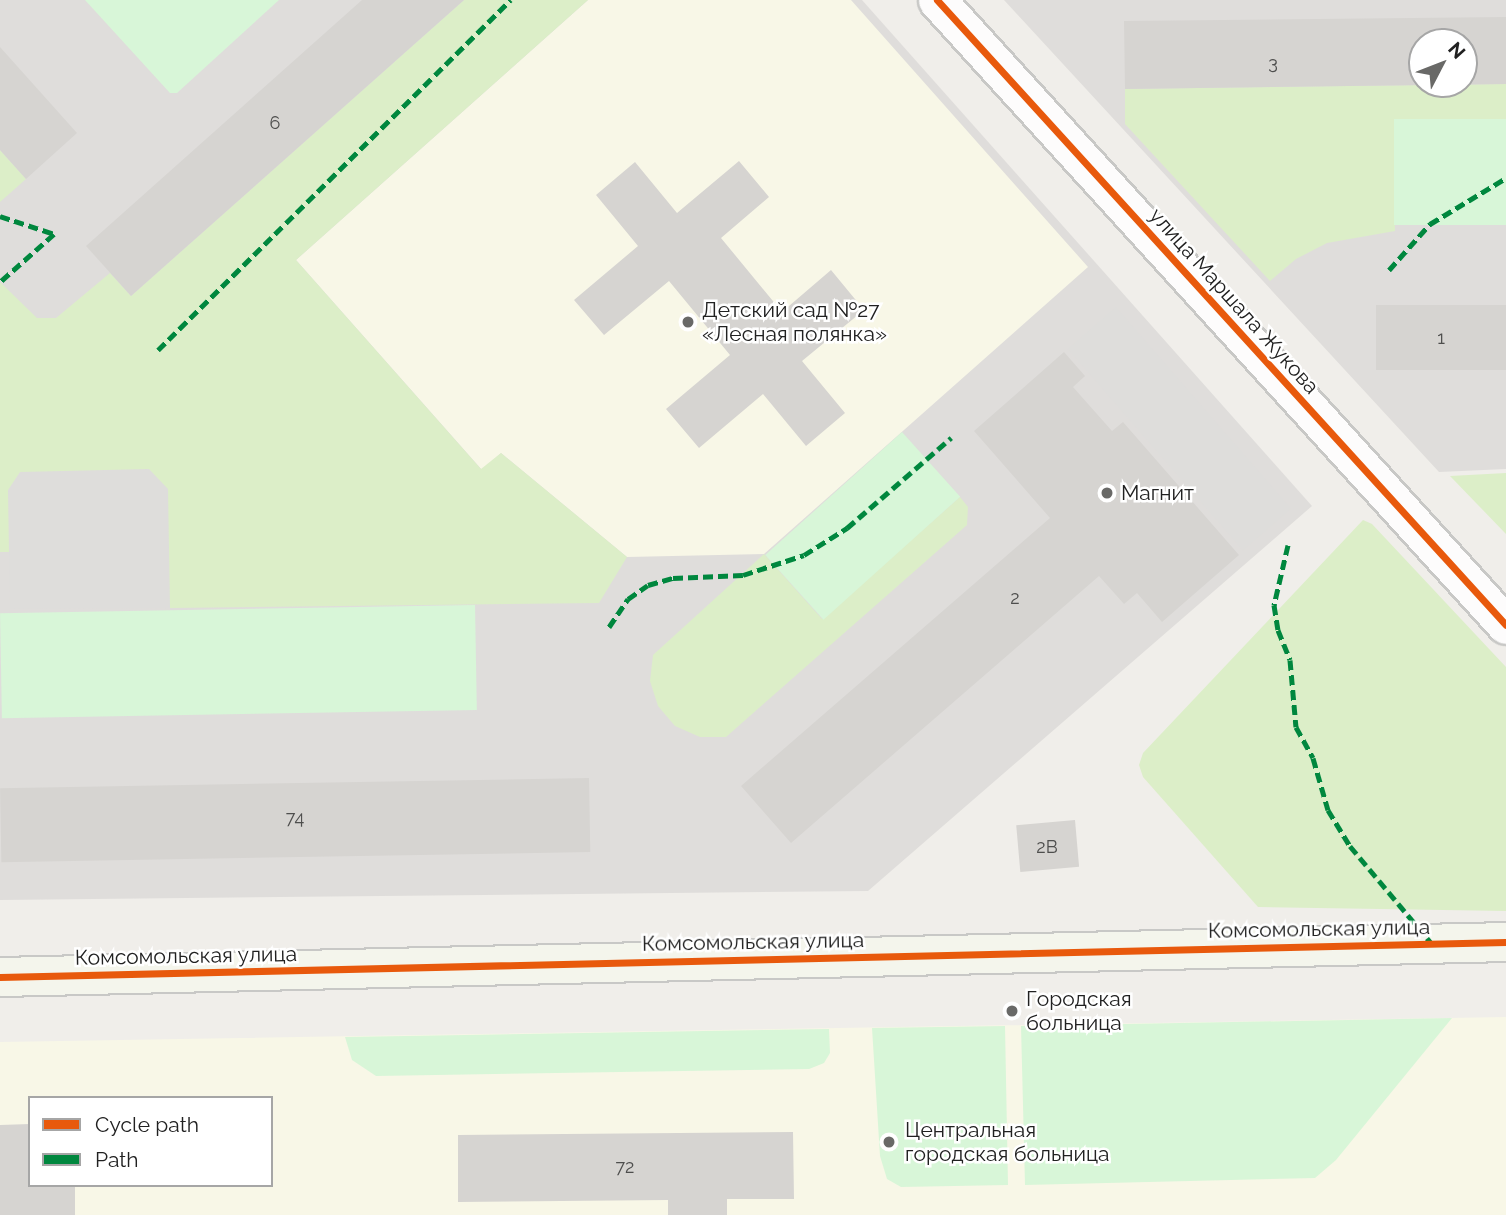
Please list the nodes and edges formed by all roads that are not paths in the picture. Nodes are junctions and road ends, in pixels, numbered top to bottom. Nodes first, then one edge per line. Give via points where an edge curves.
1 (937, 0) edge
2 (1506, 625) edge
3 (1506, 942) edge
4 (0, 978) edge

1 - 2 street, улица Маршала Жукова
3 - 4 street, Комсомольская улица

